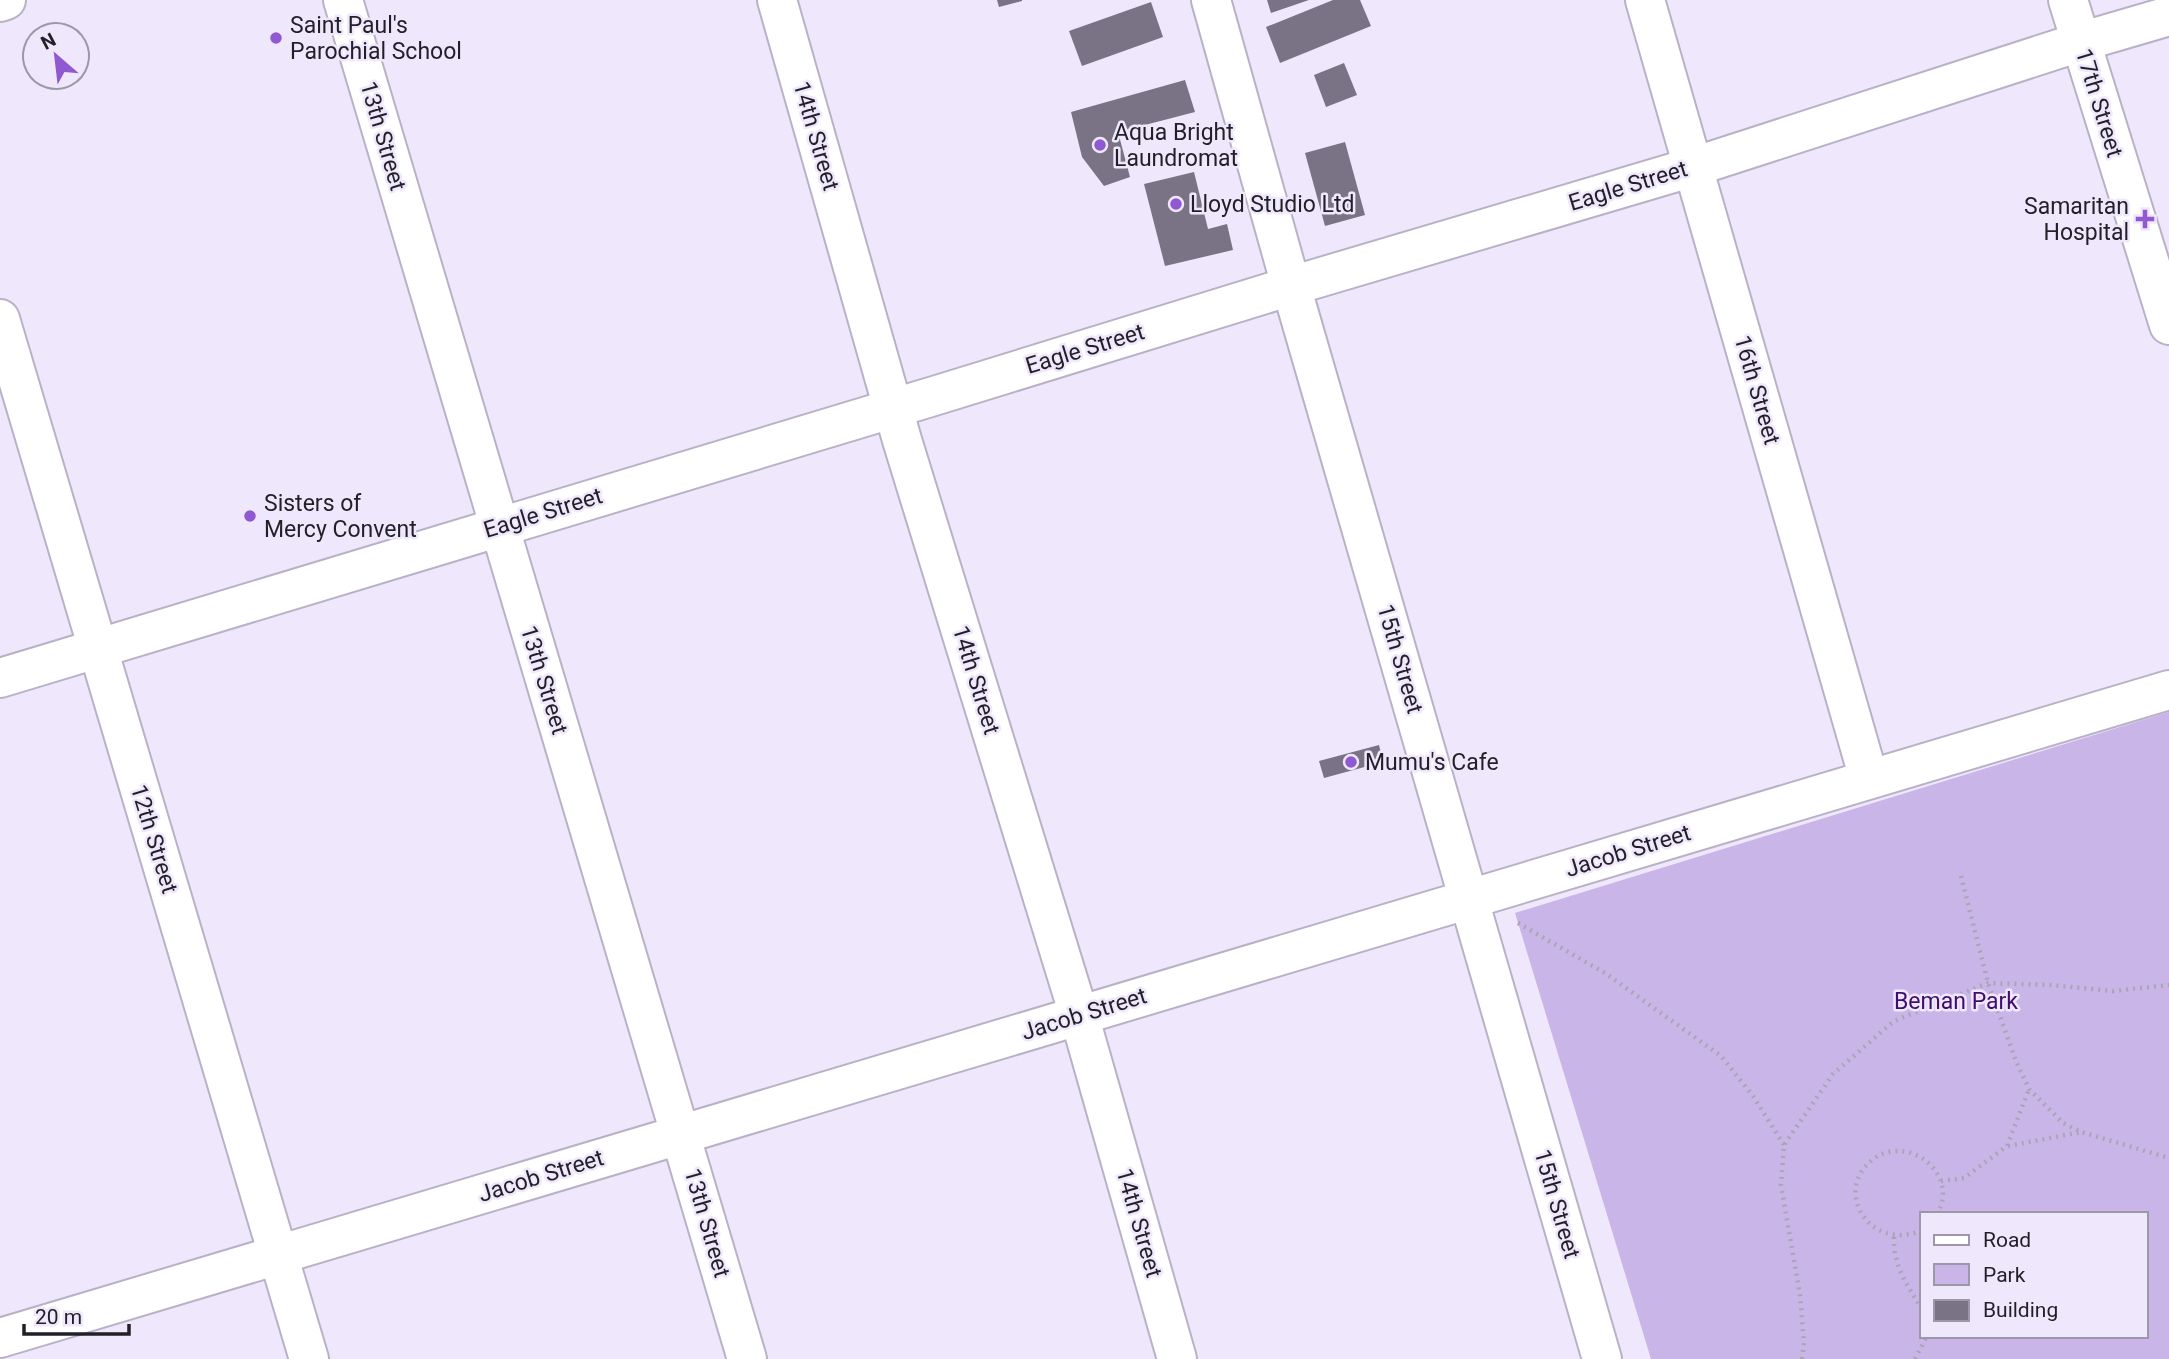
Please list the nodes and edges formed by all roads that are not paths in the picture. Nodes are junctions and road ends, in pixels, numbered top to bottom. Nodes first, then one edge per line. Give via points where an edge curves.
1 (6, 0) edge
2 (342, 0) edge
3 (777, 0) edge
4 (1211, 0) edge
5 (1645, 0) edge
6 (2068, 0) edge
7 (0, 2) edge
8 (2169, 16) edge
9 (2080, 42) junction
10 (1693, 167) junction
11 (2162, 278) edge
12 (1291, 286) junction
13 (0, 319) edge
14 (2169, 326) edge
15 (893, 408) junction
16 (498, 527) junction
17 (98, 649) junction
18 (0, 678) edge
19 (2169, 690) edge
20 (1869, 779) junction
21 (1469, 898) junction
22 (1079, 1015) junction
23 (681, 1134) junction
24 (278, 1255) junction
25 (0, 1338) edge
26 (309, 1359) edge
27 (747, 1359) edge
28 (1177, 1359) edge
29 (1602, 1359) edge

1 - 7 street
2 - 16 street, 13th Street
3 - 15 street, 14th Street
4 - 12 street, 15th Street
5 - 10 street, 16th Street
6 - 9 street, 17th Street
8 - 9 street, Eagle Street
9 - 10 street, Eagle Street
9 - 11 street, 17th Street
10 - 12 street, Eagle Street
10 - 20 street, 16th Street
11 - 14 street, 17th Street
12 - 15 street, Eagle Street
12 - 21 street, 15th Street
13 - 17 street, 12th Street
15 - 16 street, Eagle Street
15 - 22 street, 14th Street
16 - 17 street, Eagle Street
16 - 23 street, 13th Street
17 - 18 street, Eagle Street
17 - 24 street, 12th Street
19 - 20 street, Jacob Street
20 - 21 street, Jacob Street
21 - 22 street, Jacob Street
21 - 29 street, 15th Street
22 - 23 street, Jacob Street
22 - 28 street, 14th Street
23 - 24 street, Jacob Street
23 - 27 street, 13th Street
24 - 25 street, Jacob Street
24 - 26 street, 12th Street

